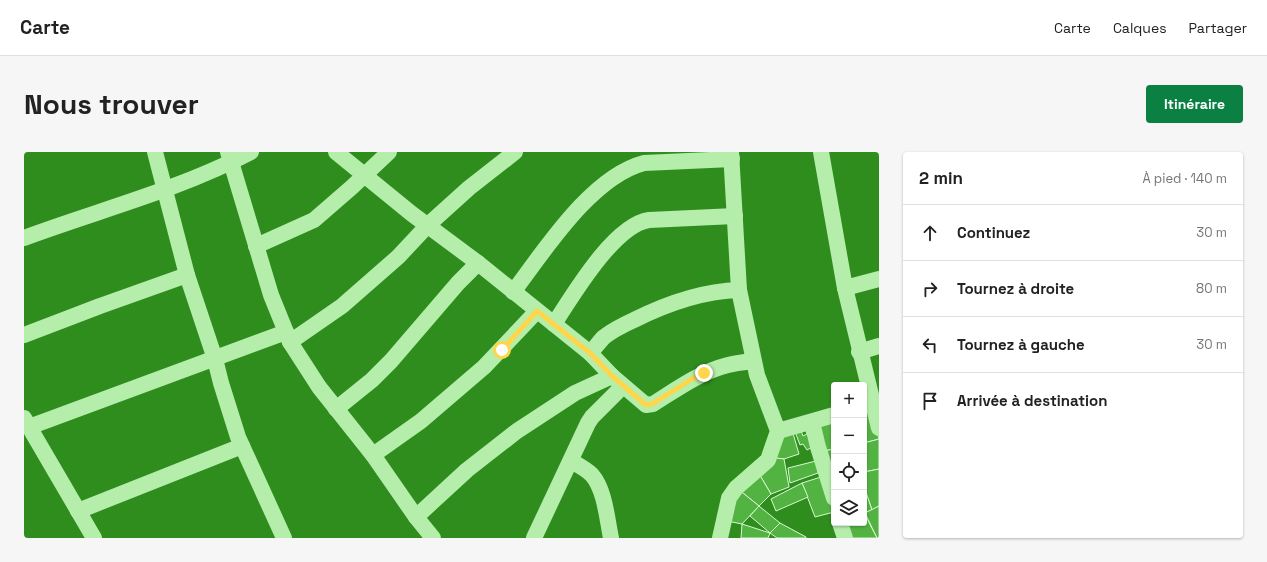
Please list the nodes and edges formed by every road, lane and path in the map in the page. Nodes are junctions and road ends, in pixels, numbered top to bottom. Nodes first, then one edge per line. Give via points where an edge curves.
1 (155, 152) edge
2 (251, 152) edge
3 (336, 152) edge
4 (390, 152) edge
5 (515, 152) edge
6 (821, 152) edge
7 (731, 156) edge
8 (229, 157) edge
9 (365, 175) junction
10 (165, 189) junction
11 (735, 216) junction
12 (428, 225) junction
13 (24, 238) edge
14 (256, 246) junction
15 (478, 264) junction
16 (187, 275) junction
17 (879, 279) edge
18 (845, 288) junction
19 (739, 290) junction
20 (513, 292) junction
21 (537, 311) junction
22 (554, 324) junction
23 (24, 335) edge
24 (288, 337) junction
25 (879, 346) edge
26 (860, 352) junction
27 (590, 353) junction
28 (215, 359) junction
29 (753, 361) junction
30 (618, 381) junction
31 (872, 404) edge
32 (336, 409) junction
33 (831, 416) edge
34 (812, 422) junction
35 (26, 424) edge
36 (879, 428) edge
37 (778, 431) junction
38 (242, 446) junction
39 (373, 456) junction
40 (571, 461) junction
41 (831, 490) edge
42 (78, 511) junction
43 (416, 517) junction
44 (841, 526) edge
45 (94, 538) edge
46 (284, 538) edge
47 (433, 538) edge
48 (534, 538) edge
49 (611, 538) edge
50 (720, 538) edge
51 (845, 538) edge

1 - 10 street
2 - 8 street
3 - 9 street
4 - 9 street
5 - 12 street
6 - 18 street
7 - 11 street
7 - 20 street via 644,163 618,174 576,212
8 - 10 street
8 - 14 street
9 - 12 street
9 - 14 street via 314,220
10 - 13 street
10 - 16 street
11 - 19 street
11 - 22 street via 650,220 636,224 615,242 586,274
12 - 15 street
12 - 24 street via 398,257 342,306
14 - 24 street via 271,295
15 - 20 street
15 - 32 street via 458,283 391,361
16 - 23 street
16 - 28 street
17 - 18 street
18 - 26 street
19 - 27 street via 706,293 668,305 617,329
19 - 29 street
20 - 21 street
21 - 22 street
21 - 39 street via 484,367 421,421
22 - 27 street
24 - 28 street
24 - 32 street
25 - 26 street
26 - 31 street
27 - 30 street
28 - 35 street
28 - 38 street
29 - 30 street via 728,365 704,373 649,405 643,404
29 - 37 street
30 - 40 street via 588,423
30 - 43 street via 575,393 517,431 467,470
31 - 36 street
32 - 39 street
33 - 34 street
34 - 37 street
34 - 41 street
35 - 42 street
37 - 50 street via 768,460 736,488 729,498
38 - 42 street
38 - 46 street
39 - 43 street
40 - 48 street
40 - 49 street via 591,474 600,488
42 - 45 street
43 - 47 street
44 - 51 street

